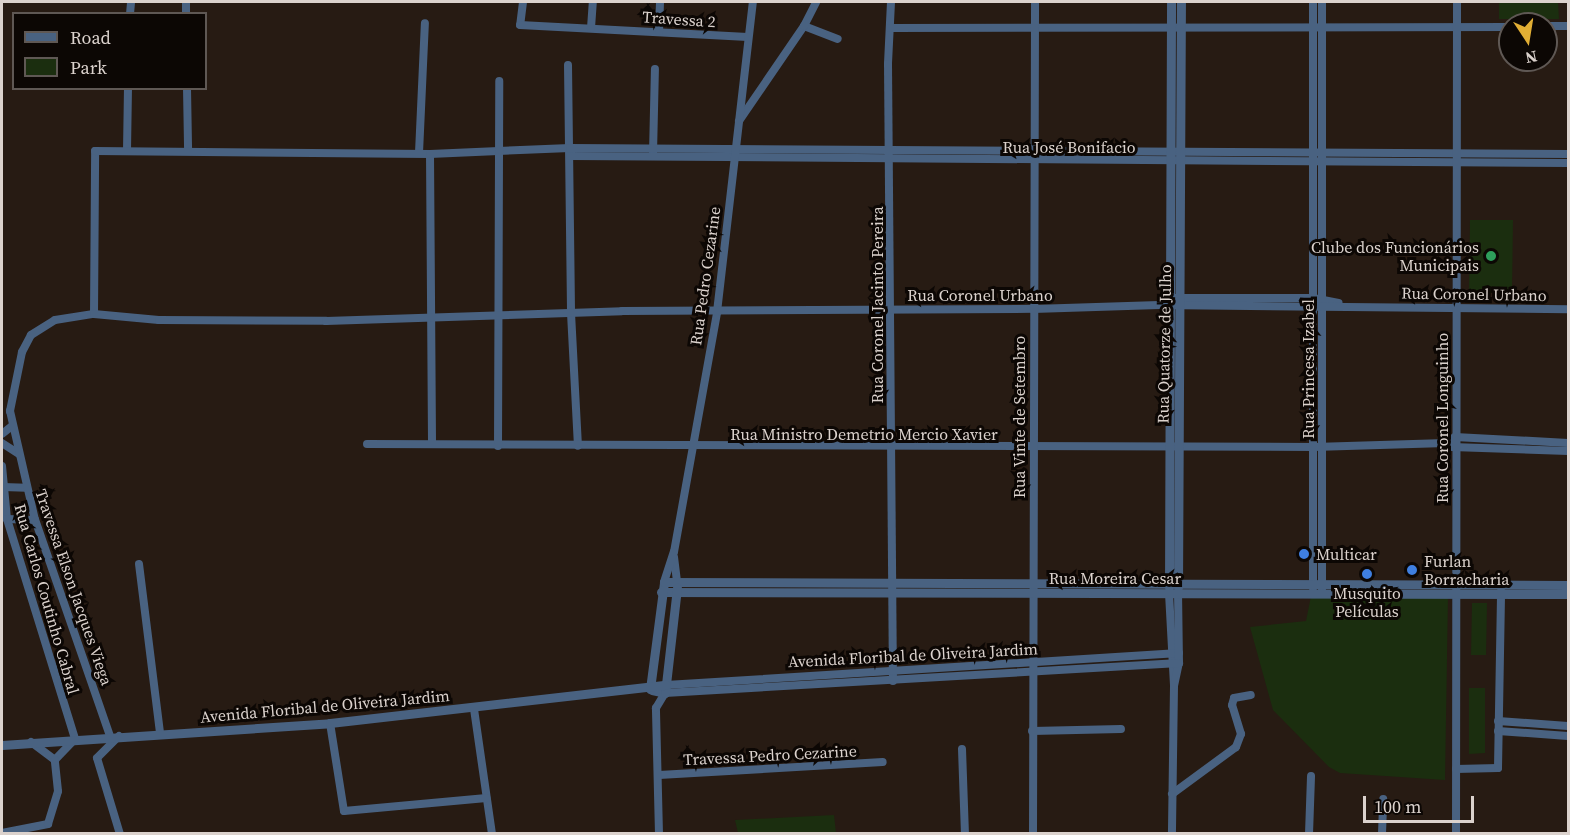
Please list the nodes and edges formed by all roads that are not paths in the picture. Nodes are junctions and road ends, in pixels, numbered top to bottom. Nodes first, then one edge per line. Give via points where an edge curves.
1 (523, 2) edge
2 (593, 2) edge
3 (660, 2) edge
4 (753, 2) edge
5 (816, 2) edge
6 (891, 2) edge
7 (1035, 2) edge
8 (1171, 2) edge
9 (1181, 2) edge
10 (1313, 2) edge
11 (1322, 2) edge
12 (1457, 2) edge
13 (425, 22) dead end
14 (1171, 25) junction
15 (1181, 25) junction
16 (804, 26) junction
17 (1035, 27) junction
18 (1456, 27) junction
19 (1498, 27) edge
20 (591, 28) junction
21 (890, 28) junction
22 (1318, 28) junction
23 (659, 30) junction
24 (748, 37) junction
25 (838, 39) dead end
26 (568, 65) dead end
27 (1171, 66) junction
28 (1181, 67) junction
29 (655, 69) dead end
30 (499, 81) dead end
31 (128, 90) edge
32 (187, 90) edge
33 (1176, 113) junction
34 (738, 122) junction
35 (188, 148) junction
36 (621, 148) junction
37 (653, 149) junction
38 (736, 149) junction
39 (127, 151) junction
40 (498, 151) junction
41 (570, 152) junction
42 (419, 153) junction
43 (430, 154) junction
44 (1569, 154) edge
45 (890, 155) junction
46 (1035, 156) junction
47 (1175, 157) junction
48 (1318, 157) junction
49 (621, 158) junction
50 (653, 158) junction
51 (1457, 158) junction
52 (735, 159) junction
53 (1569, 163) edge
54 (1312, 298) junction
55 (1177, 303) junction
56 (1322, 303) junction
57 (1455, 307) junction
58 (1312, 308) junction
59 (891, 309) junction
60 (1033, 309) junction
61 (1569, 309) edge
62 (717, 312) junction
63 (571, 313) junction
64 (94, 314) junction
65 (498, 316) junction
66 (432, 319) junction
67 (12, 426) junction
68 (2, 434) edge
69 (14, 435) junction
70 (1455, 437) junction
71 (1569, 442) edge
72 (432, 443) junction
73 (1446, 443) junction
74 (368, 444) dead end
75 (1174, 444) junction
76 (3, 445) edge
77 (498, 446) junction
78 (578, 446) junction
79 (694, 447) junction
80 (1033, 447) junction
81 (1317, 447) junction
82 (890, 448) junction
83 (1455, 449) junction
84 (1569, 451) edge
85 (19, 454) junction
86 (2, 465) edge
87 (3, 487) junction
88 (26, 488) junction
89 (7, 519) junction
90 (35, 520) junction
91 (674, 552) junction
92 (139, 564) dead end
93 (1456, 583) junction
94 (1569, 585) edge
95 (891, 586) junction
96 (663, 587) junction
97 (677, 588) junction
98 (1031, 588) junction
99 (1174, 588) junction
100 (1317, 588) junction
101 (1501, 588) junction
102 (1569, 594) edge
103 (1456, 595) junction
104 (656, 637) junction
105 (671, 638) junction
106 (1175, 653) junction
107 (1101, 658) junction
108 (1033, 663) junction
109 (1174, 663) junction
110 (1101, 668) junction
111 (950, 669) junction
112 (892, 670) junction
113 (1033, 673) junction
114 (950, 678) junction
115 (893, 681) junction
116 (650, 689) junction
117 (665, 689) junction
118 (1251, 695) dead end
119 (656, 708) junction
120 (474, 709) junction
121 (1498, 721) junction
122 (330, 723) junction
123 (1569, 726) edge
124 (1121, 729) dead end
125 (1032, 731) junction
126 (1498, 731) junction
127 (160, 733) junction
128 (115, 736) junction
129 (1569, 736) edge
130 (75, 739) junction
131 (31, 742) junction
132 (2, 745) edge
133 (962, 749) dead end
134 (55, 760) junction
135 (883, 762) dead end
136 (1456, 769) junction
137 (658, 775) junction
138 (1311, 776) dead end
139 (1172, 794) junction
140 (486, 798) junction
141 (1383, 799) dead end
142 (2, 833) edge
143 (120, 834) edge
144 (492, 834) edge
145 (659, 834) edge
146 (964, 834) edge
147 (1033, 834) edge
148 (1172, 834) edge
149 (1309, 834) edge
150 (1382, 834) edge
151 (1456, 834) edge

1 - 20 street, Travessa 2 via 520,25
2 - 20 street
3 - 23 street
4 - 24 street, Rua Pedro Cezarine
5 - 16 street
6 - 21 street, Rua Coronel Jacinto Pereira
7 - 17 street, Rua Vinte de Setembro
8 - 14 street, Rua Quatorze de Julho
9 - 15 street, Rua Quatorze de Julho
10 - 22 street, Rua Princesa Izabel
11 - 22 street, Rua Princesa Izabel
12 - 18 street, Rua Coronel Longuinho
13 - 42 street
14 - 15 street
14 - 17 street
14 - 27 street, Rua Quatorze de Julho
15 - 22 street
15 - 28 street, Rua Quatorze de Julho
16 - 25 street
16 - 34 street
17 - 21 street
17 - 46 street, Rua Vinte de Setembro
18 - 19 street
18 - 22 street
18 - 51 street, Rua Coronel Longuinho
20 - 23 street, Travessa 2
21 - 45 street, Rua Coronel Jacinto Pereira
22 - 48 street, Rua Princesa Izabel
23 - 24 street, Travessa 2
24 - 34 street, Rua Pedro Cezarine
26 - 41 street
27 - 28 street
27 - 33 street, Rua Quatorze de Julho
28 - 33 street, Rua Quatorze de Julho
29 - 37 street
30 - 40 street
31 - 39 street
32 - 35 street
33 - 47 street, Rua Quatorze de Julho
34 - 38 street, Rua Pedro Cezarine
35 - 39 street
35 - 42 street
36 - 37 street, Rua José Bonifacio
36 - 41 street, Rua José Bonifacio
36 - 49 street
37 - 38 street, Rua José Bonifacio
37 - 50 street
38 - 45 street, Rua José Bonifacio
38 - 52 street, Rua Pedro Cezarine
39 - 64 street via 95,150
40 - 41 street
40 - 43 street
40 - 65 street
41 - 49 street, Rua José Bonifacio
41 - 63 street
42 - 43 street
43 - 66 street
44 - 51 street, Rua José Bonifacio
45 - 46 street, Rua José Bonifacio
45 - 52 street, Rua José Bonifacio
45 - 59 street, Rua Coronel Jacinto Pereira
46 - 47 street, Rua José Bonifacio
46 - 60 street, Rua Vinte de Setembro
47 - 48 street, Rua José Bonifacio
47 - 55 street, Rua Quatorze de Julho
48 - 51 street, Rua José Bonifacio
48 - 54 street, Rua Princesa Izabel
48 - 56 street, Rua Princesa Izabel
49 - 50 street, Rua José Bonifacio
50 - 52 street, Rua José Bonifacio
51 - 53 street, Rua José Bonifacio
51 - 57 street, Rua Coronel Longuinho
52 - 62 street, Rua Pedro Cezarine
54 - 55 street, Rua Coronel Urbano
54 - 56 street, Rua Coronel Urbano
54 - 58 street, Rua Princesa Izabel
55 - 58 street, Rua Coronel Urbano
55 - 60 street, Rua Coronel Urbano
55 - 75 street, Rua Quatorze de Julho
56 - 57 street, Rua Coronel Urbano
56 - 58 street, Rua Coronel Urbano
56 - 81 street, Rua Princesa Izabel
57 - 61 street, Rua Coronel Urbano
57 - 70 street, Rua Coronel Longuinho
58 - 81 street, Rua Princesa Izabel
59 - 60 street, Rua Coronel Urbano
59 - 62 street, Rua Coronel Urbano
59 - 82 street, Rua Coronel Jacinto Pereira
60 - 80 street, Rua Vinte de Setembro
62 - 63 street, Rua Coronel Urbano
62 - 79 street, Rua Pedro Cezarine
63 - 65 street, Rua Coronel Urbano
63 - 78 street
64 - 66 street, Travessa Elson Jacques Viega via 159,320
64 - 67 street, Travessa Elson Jacques Viega via 43,324 31,335 22,352 10,411
65 - 66 street, Rua Coronel Urbano
65 - 77 street
66 - 72 street
67 - 68 street
67 - 69 street, Travessa Elson Jacques Viega
69 - 76 street
69 - 85 street, Travessa Elson Jacques Viega
70 - 71 street
70 - 73 street
70 - 83 street, Rua Coronel Longuinho
72 - 74 street, Rua Ministro Demetrio Mercio Xavier
72 - 77 street, Rua Ministro Demetrio Mercio Xavier
73 - 81 street, Rua Ministro Demetrio Mercio Xavier
73 - 83 street
75 - 80 street, Rua Ministro Demetrio Mercio Xavier
75 - 81 street, Rua Ministro Demetrio Mercio Xavier
75 - 99 street, Rua Quatorze de Julho
76 - 85 street
77 - 78 street, Rua Ministro Demetrio Mercio Xavier
78 - 79 street, Rua Ministro Demetrio Mercio Xavier
79 - 82 street, Rua Ministro Demetrio Mercio Xavier
79 - 91 street, Rua Pedro Cezarine
80 - 82 street, Rua Ministro Demetrio Mercio Xavier
80 - 98 street, Rua Vinte de Setembro
81 - 100 street, Rua Princesa Izabel
82 - 95 street, Rua Coronel Jacinto Pereira
83 - 84 street
83 - 93 street, Rua Coronel Longuinho
85 - 88 street, Travessa Elson Jacques Viega
86 - 87 street, Rua Carlos Coutinho Cabral
87 - 88 street
87 - 89 street, Rua Carlos Coutinho Cabral
88 - 90 street, Travessa Elson Jacques Viega
89 - 90 street
89 - 130 street, Rua Carlos Coutinho Cabral
90 - 128 street, Travessa Elson Jacques Viega
91 - 96 street, Rua Pedro Cezarine
91 - 97 street, Rua Pedro Cezarine
92 - 127 street
93 - 100 street, Rua Moreira Cesar
93 - 101 street, Rua Moreira Cesar
93 - 103 street, Rua Coronel Longuinho
94 - 101 street, Rua Moreira Cesar
95 - 97 street, Rua Moreira Cesar
95 - 98 street, Rua Moreira Cesar
95 - 112 street, Rua Coronel Jacinto Pereira
96 - 97 street, Rua Moreira Cesar
96 - 104 street, Rua Pedro Cezarine
97 - 105 street, Rua Pedro Cezarine
98 - 99 street, Rua Moreira Cesar
98 - 108 street, Rua Vinte de Setembro
99 - 100 street, Rua Moreira Cesar
99 - 106 street, Rua Quatorze de Julho
100 - 103 street, Rua Moreira Cesar
101 - 102 street, Rua Moreira Cesar
101 - 103 street, Rua Moreira Cesar
101 - 121 street
103 - 136 street, Rua Coronel Longuinho
104 - 105 street
104 - 116 street, Rua Pedro Cezarine
105 - 117 street, Rua Pedro Cezarine
106 - 107 street, Avenida Floribal de Oliveira Jardim
106 - 109 street, Rua Quatorze de Julho
107 - 108 street, Avenida Floribal de Oliveira Jardim
107 - 110 street
108 - 111 street, Avenida Floribal de Oliveira Jardim
108 - 113 street, Rua Vinte de Setembro
109 - 110 street, Avenida Floribal de Oliveira Jardim
109 - 139 street, Rua Quatorze de Julho
110 - 113 street, Avenida Floribal de Oliveira Jardim
111 - 112 street, Avenida Floribal de Oliveira Jardim
111 - 114 street
112 - 115 street, Rua Coronel Jacinto Pereira
112 - 117 street, Avenida Floribal de Oliveira Jardim
113 - 114 street, Avenida Floribal de Oliveira Jardim
113 - 125 street, Rua Vinte de Setembro
114 - 115 street, Avenida Floribal de Oliveira Jardim
115 - 117 street, Avenida Floribal de Oliveira Jardim
116 - 117 street, Avenida Floribal de Oliveira Jardim
116 - 119 street
116 - 120 street, Avenida Floribal de Oliveira Jardim
117 - 119 street, Rua Pedro Cezarine
118 - 139 street via 1234,698 1232,705 1241,734 1236,747
119 - 137 street
120 - 122 street, Avenida Floribal de Oliveira Jardim
120 - 140 street
121 - 123 street
121 - 126 street
122 - 127 street, Avenida Floribal de Oliveira Jardim
122 - 140 street via 344,811
124 - 125 street
125 - 147 street, Rua Vinte de Setembro
126 - 129 street
126 - 136 street via 1498,768
127 - 128 street, Avenida Floribal de Oliveira Jardim
128 - 130 street, Avenida Floribal de Oliveira Jardim
128 - 143 street via 97,758
130 - 131 street, Avenida Floribal de Oliveira Jardim
130 - 134 street
131 - 132 street, Avenida Floribal de Oliveira Jardim
131 - 134 street
133 - 146 street
134 - 142 street via 58,791 48,824
135 - 137 street, Travessa Pedro Cezarine
136 - 151 street, Rua Coronel Longuinho
137 - 145 street
138 - 149 street
139 - 148 street, Rua Quatorze de Julho
140 - 144 street
141 - 150 street

